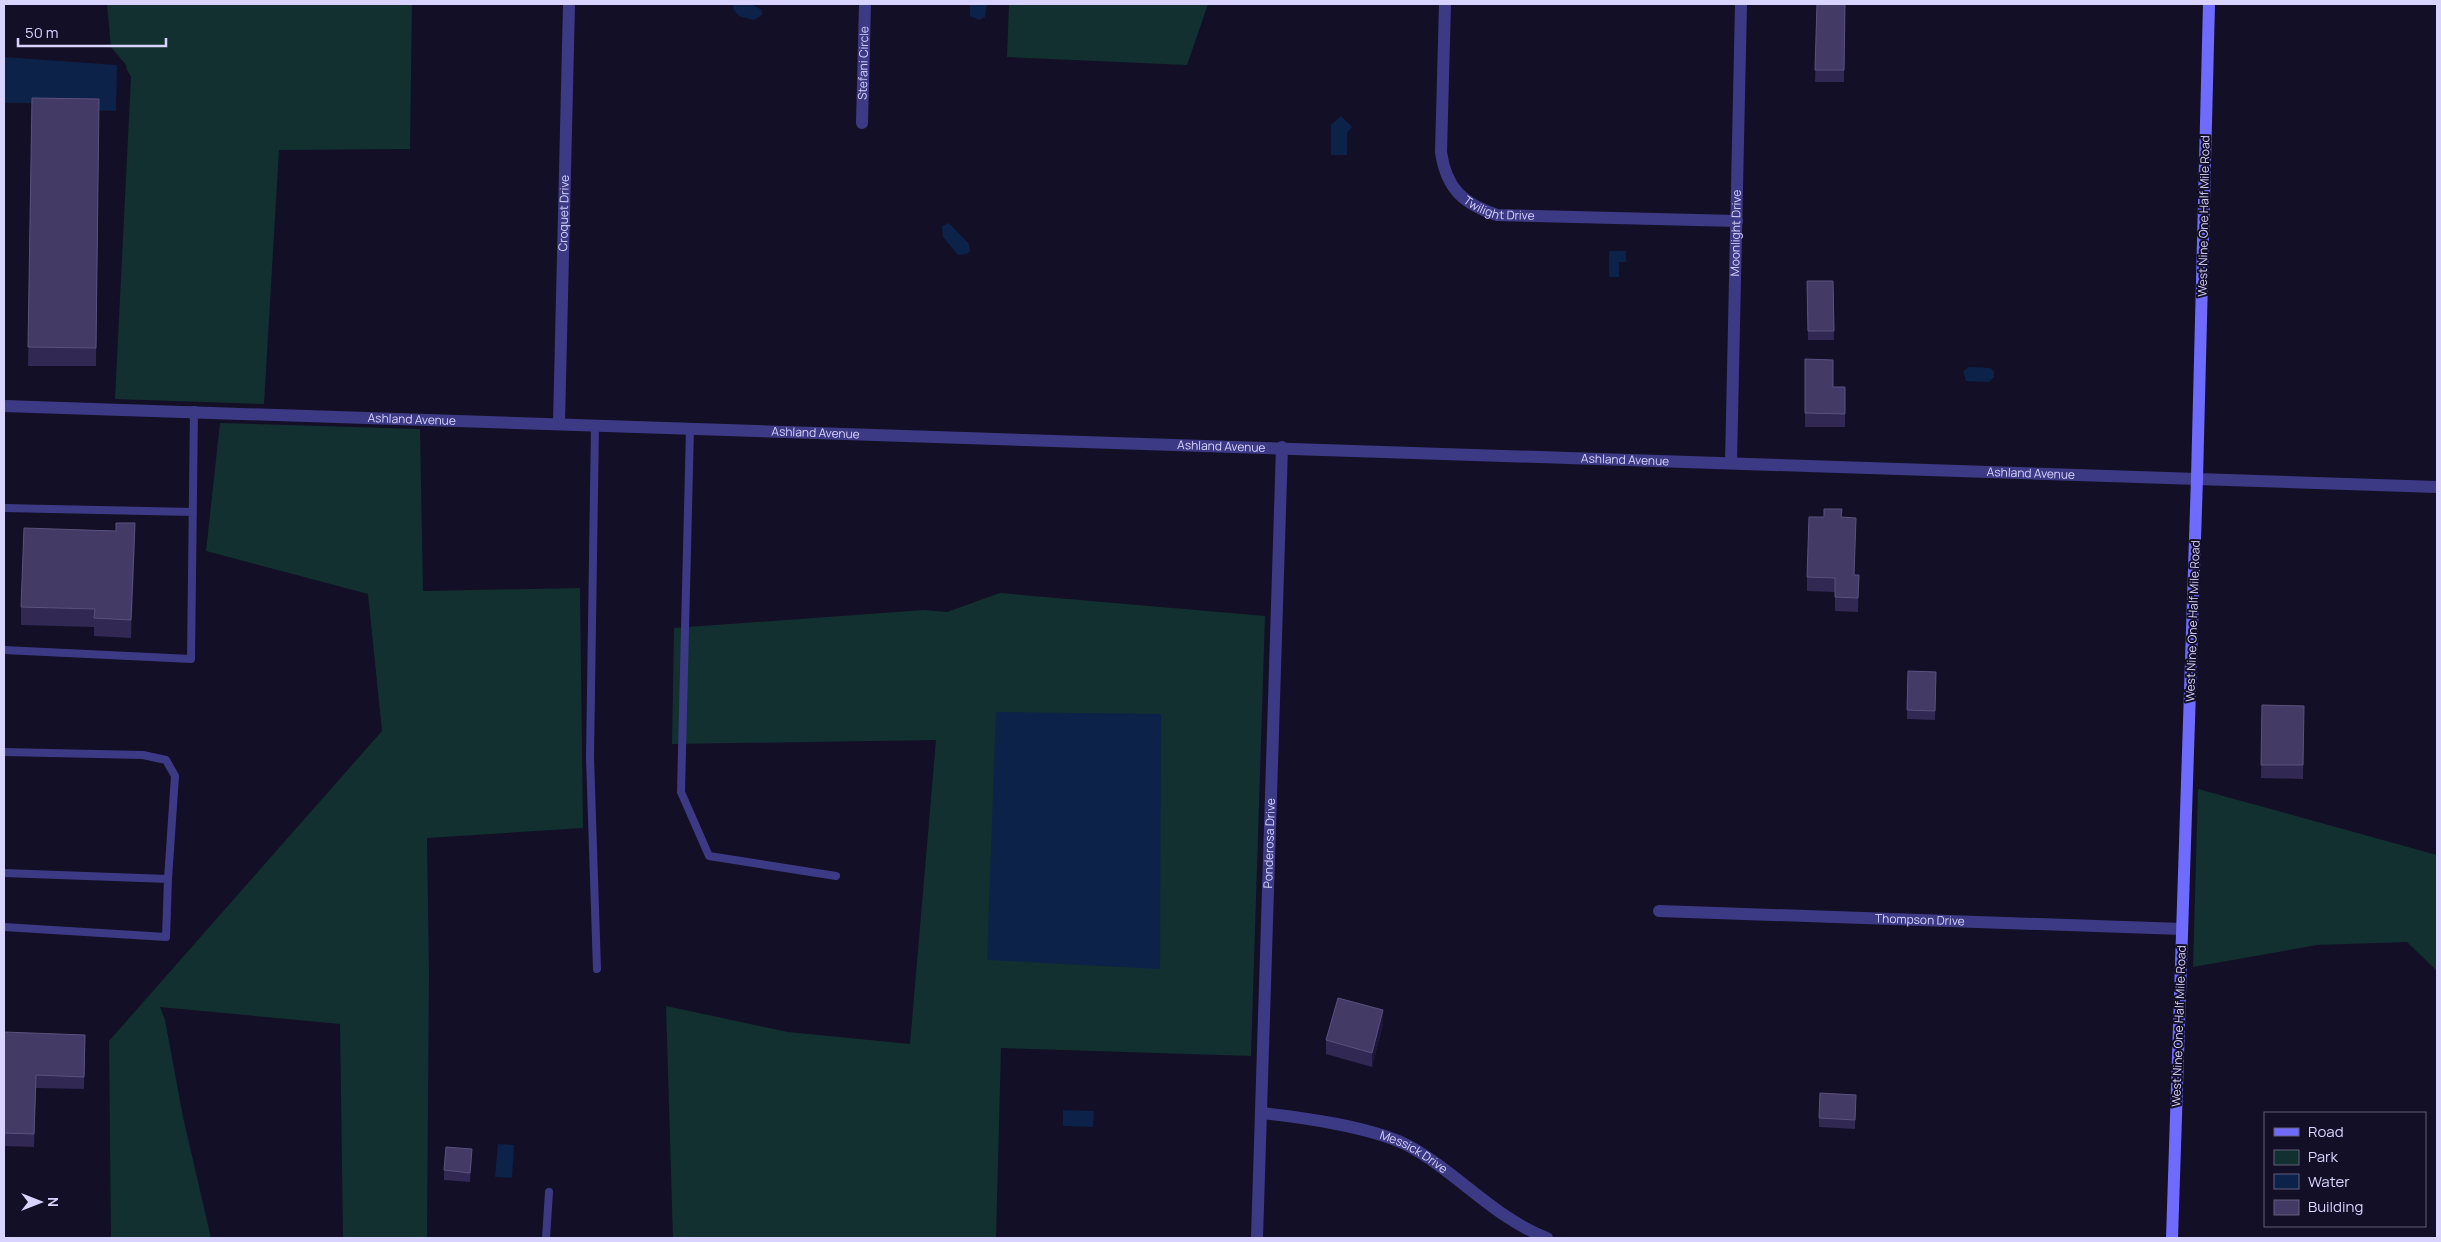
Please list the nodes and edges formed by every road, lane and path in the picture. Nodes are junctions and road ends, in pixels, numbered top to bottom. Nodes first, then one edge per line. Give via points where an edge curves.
1 (569, 4) edge
2 (865, 4) edge
3 (1445, 4) edge
4 (1742, 4) edge
5 (2209, 4) edge
6 (862, 123) dead end
7 (1737, 220) junction
8 (4, 406) edge
9 (194, 410) junction
10 (559, 424) junction
11 (595, 425) junction
12 (690, 428) junction
13 (1282, 447) junction
14 (1731, 463) junction
15 (2197, 478) junction
16 (2437, 487) edge
17 (4, 508) edge
18 (193, 512) junction
19 (4, 650) edge
20 (4, 752) edge
21 (4, 873) edge
22 (836, 876) dead end
23 (168, 879) junction
24 (1659, 911) dead end
25 (4, 927) edge
26 (2182, 929) junction
27 (597, 969) dead end
28 (1261, 1113) junction
29 (550, 1192) dead end
30 (546, 1238) edge
31 (1257, 1238) edge
32 (1547, 1238) edge
33 (2172, 1238) edge

1 - 10 street, Croquet Drive
2 - 6 street, Stefani Circle
3 - 7 street, Twilight Drive via 1441,152 1450,183 1462,198 1478,209 1497,215
4 - 7 street, Moonlight Drive
5 - 15 street, West Nine One Half Mile Road
7 - 14 street, Moonlight Drive
8 - 9 street, Ashland Avenue
9 - 10 street, Ashland Avenue
9 - 18 lane
10 - 11 street, Ashland Avenue
11 - 12 street, Ashland Avenue
11 - 27 lane via 590,758
12 - 13 street, Ashland Avenue
12 - 22 lane via 681,792 709,856
13 - 14 street, Ashland Avenue
13 - 28 street, Ponderosa Drive
14 - 15 street, Ashland Avenue
15 - 16 street, Ashland Avenue
15 - 26 street, West Nine One Half Mile Road
17 - 18 lane
18 - 19 lane via 191,658
20 - 23 lane via 143,755 166,760 175,776
21 - 23 lane
23 - 25 lane via 166,937
24 - 26 street, Thompson Drive
26 - 33 street, West Nine One Half Mile Road
28 - 31 street, Ponderosa Drive
28 - 32 street, Messick Drive via 1294,1116 1383,1135 1406,1145 1509,1217
29 - 30 lane

